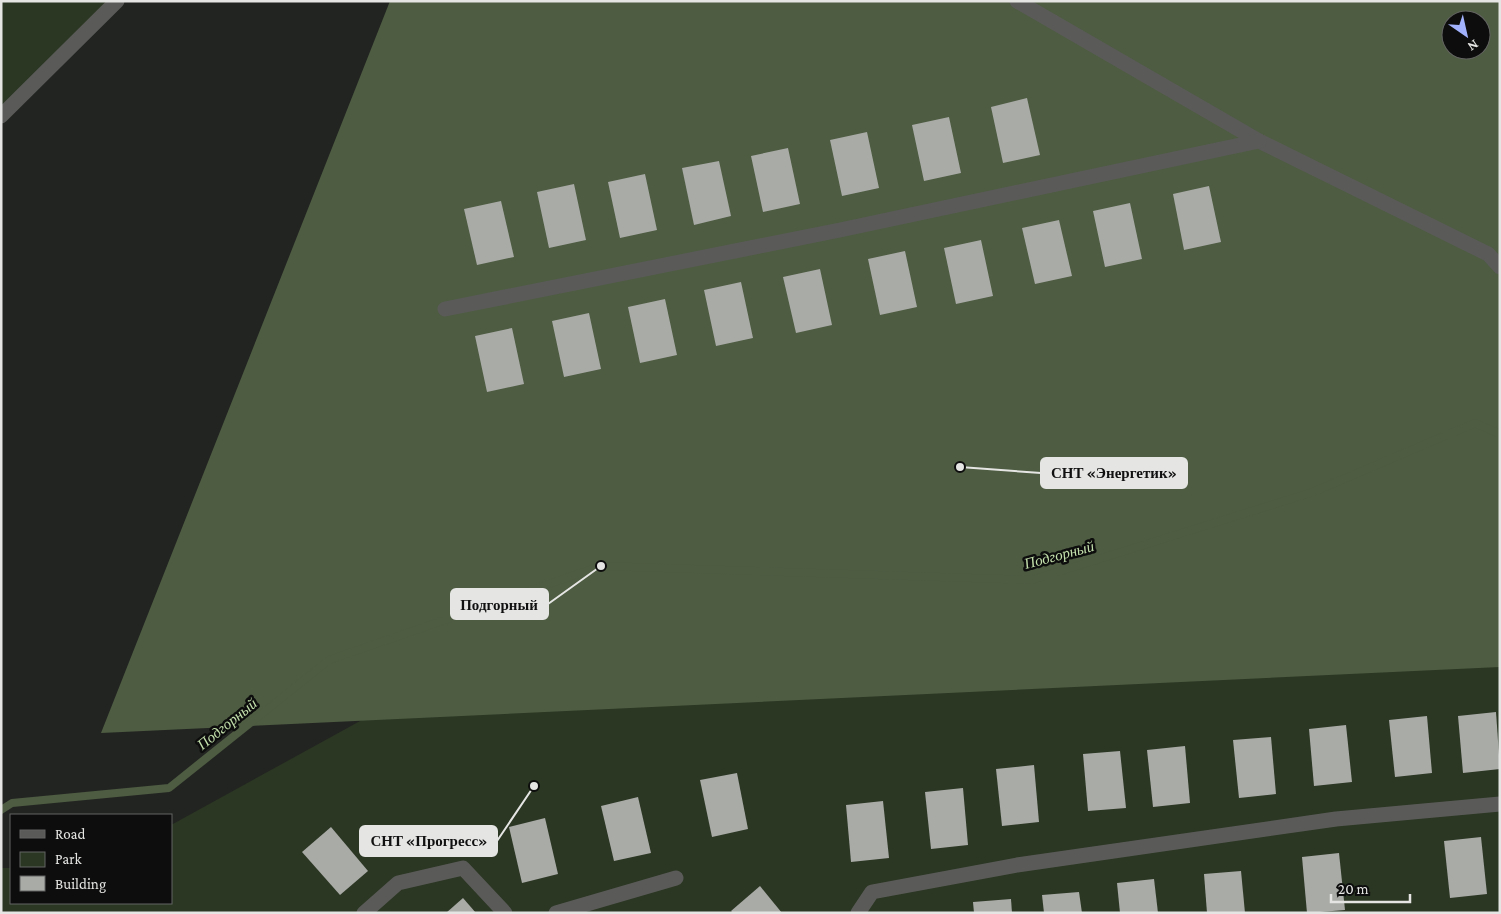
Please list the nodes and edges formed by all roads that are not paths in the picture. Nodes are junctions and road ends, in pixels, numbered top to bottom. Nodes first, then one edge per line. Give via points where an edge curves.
1 (117, 1) edge
2 (1017, 1) edge
3 (1, 116) edge
4 (1259, 141) junction
5 (1500, 267) edge
6 (444, 309) dead end
7 (1500, 804) edge
8 (676, 878) dead end
9 (364, 913) edge
10 (505, 913) edge
11 (556, 913) edge
12 (858, 913) edge

1 - 3 street
2 - 4 street
4 - 5 street via 1488,254
4 - 6 street via 840,230
7 - 12 street via 1336,819 1016,865 872,892
8 - 11 street
9 - 10 street via 398,883 463,868

